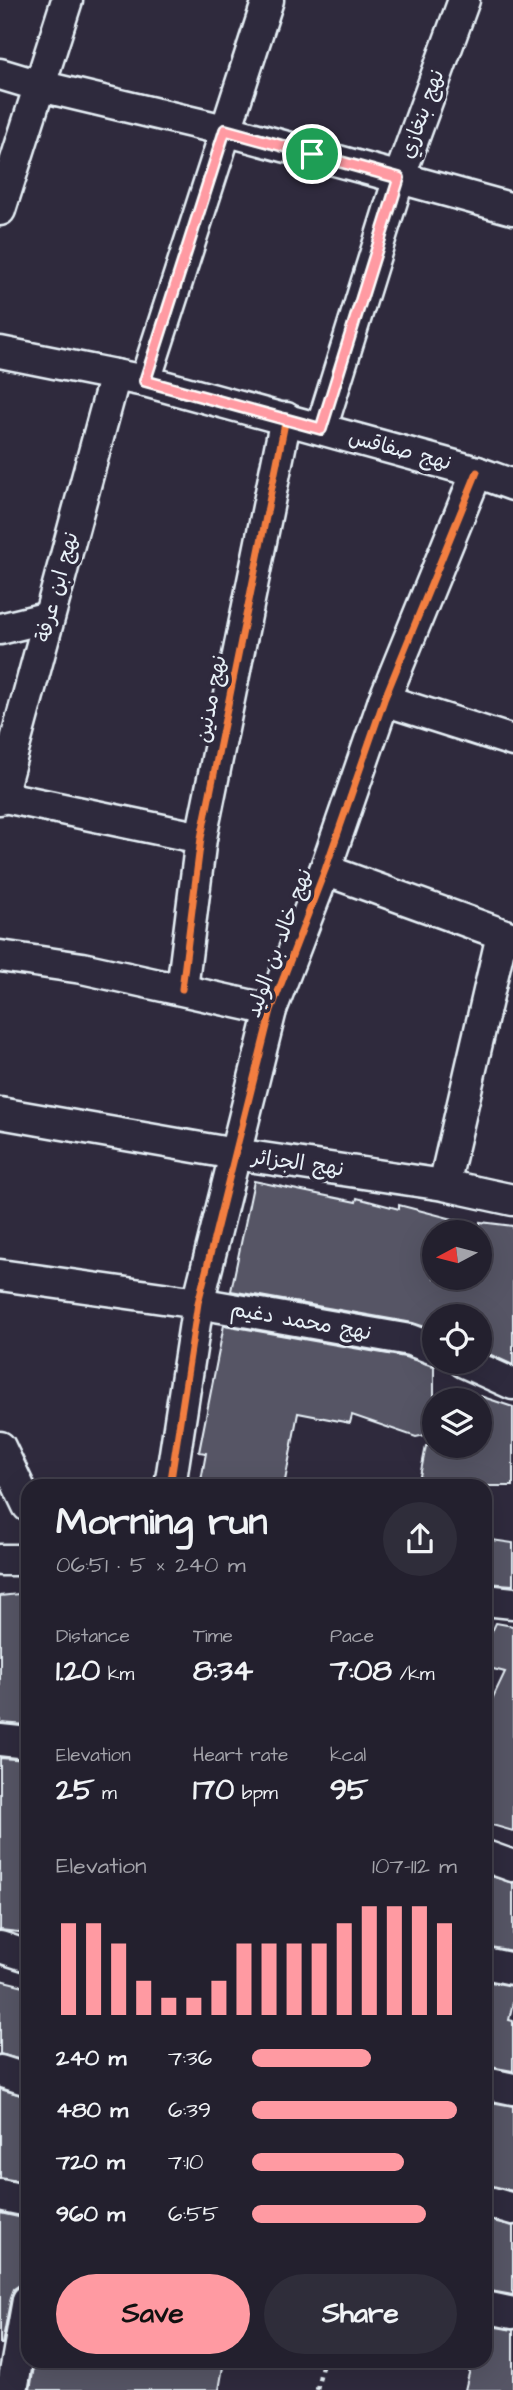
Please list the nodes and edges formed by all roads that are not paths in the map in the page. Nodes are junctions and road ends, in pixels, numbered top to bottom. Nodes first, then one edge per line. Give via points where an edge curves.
1 (67, 0) edge
2 (268, 0) edge
3 (464, 0) edge
4 (0, 74) edge
5 (40, 86) junction
6 (225, 130) junction
7 (399, 178) junction
8 (513, 209) edge
9 (0, 210) edge
10 (0, 352) edge
11 (115, 374) junction
12 (145, 381) junction
13 (286, 418) junction
14 (321, 429) junction
15 (477, 472) junction
16 (513, 485) edge
17 (49, 617) junction
18 (0, 629) edge
19 (384, 700) junction
20 (513, 741) edge
21 (0, 797) edge
22 (201, 838) junction
23 (325, 870) junction
24 (507, 937) edge
25 (0, 956) edge
26 (182, 989) junction
27 (271, 1010) junction
28 (0, 1113) edge
29 (235, 1154) junction
30 (444, 1185) junction
31 (513, 1200) edge
32 (0, 1275) edge
33 (198, 1304) junction
34 (422, 1345) edge
35 (491, 1374) edge
36 (513, 1384) edge
37 (0, 1447) edge
38 (171, 1479) edge
39 (21, 1491) edge
40 (0, 1560) edge
41 (21, 1560) edge
42 (492, 1601) edge
43 (513, 1604) edge
44 (0, 1740) edge
45 (21, 1742) edge
46 (492, 1858) edge
47 (513, 1866) edge
48 (492, 1964) edge
49 (513, 1969) edge
50 (0, 2071) edge
51 (21, 2078) edge
52 (492, 2084) edge
53 (513, 2089) edge
54 (0, 2195) edge
55 (21, 2200) edge
56 (492, 2204) edge
57 (513, 2209) edge
58 (492, 2308) edge
59 (513, 2313) edge
60 (21, 2339) edge
61 (12, 2390) edge

1 - 5 street
2 - 6 street
3 - 7 street, نهج بنغازي
4 - 5 street
5 - 6 street
5 - 9 street
6 - 7 street
6 - 12 street
7 - 8 street
7 - 14 street, نهج بنغازي
10 - 11 street, نهج صفاقس
11 - 12 street, نهج صفاقس
11 - 17 street, نهج ابن عرفة
12 - 13 street, نهج صفاقس
13 - 14 street, نهج صفاقس
13 - 22 street, نهج مدنين
14 - 15 street, نهج صفاقس
15 - 16 street, نهج صفاقس
15 - 19 street, نهج خالد بن الوليد
17 - 18 street
17 - 21 street, نهج ابن عرفة
19 - 20 street
19 - 23 street, نهج خالد بن الوليد
21 - 22 street
22 - 26 street, نهج مدنين
23 - 24 street
23 - 27 street, نهج خالد بن الوليد
24 - 30 street
25 - 26 street
26 - 27 street
27 - 29 street, نهج خالد بن الوليد
28 - 29 street, نهج الجزائر
29 - 30 street, نهج الجزائر
29 - 33 street, نهج خالد بن الوليد
30 - 31 street, نهج الجزائر
32 - 33 street, نهج محمد دغيم
33 - 34 street, نهج محمد دغيم
33 - 38 street, نهج خالد بن الوليد
35 - 36 street
37 - 39 street
40 - 41 street
42 - 43 street
44 - 45 street
46 - 47 street
48 - 49 street
50 - 51 street
52 - 53 street
54 - 55 street
56 - 57 street
58 - 59 street
60 - 61 street

